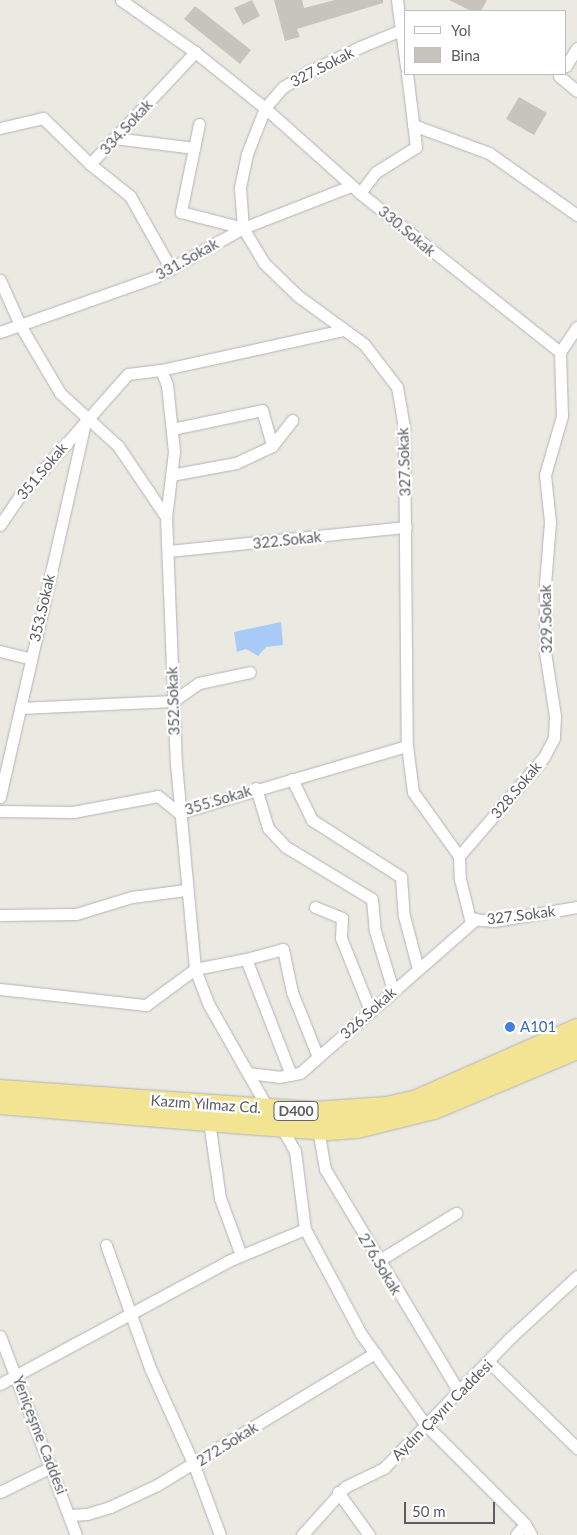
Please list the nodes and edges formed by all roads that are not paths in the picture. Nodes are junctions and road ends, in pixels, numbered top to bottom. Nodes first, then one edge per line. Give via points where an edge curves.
1 (121, 0) edge
2 (397, 0) edge
3 (403, 31) edge
4 (577, 48) edge
5 (195, 52) junction
6 (567, 64) edge
7 (407, 75) edge
8 (557, 75) edge
9 (577, 90) edge
10 (265, 108) junction
11 (199, 124) dead end
12 (414, 125) junction
13 (0, 128) edge
14 (114, 138) junction
15 (194, 148) junction
16 (90, 164) junction
17 (356, 189) junction
18 (577, 215) edge
19 (243, 228) junction
20 (171, 269) junction
21 (0, 280) edge
22 (20, 325) junction
23 (577, 326) edge
24 (343, 330) junction
25 (0, 332) edge
26 (560, 352) junction
27 (161, 370) junction
28 (86, 419) junction
29 (292, 420) dead end
30 (172, 429) junction
31 (272, 446) junction
32 (171, 475) junction
33 (166, 516) junction
34 (0, 525) edge
35 (406, 527) junction
36 (169, 551) junction
37 (0, 651) edge
38 (31, 659) junction
39 (250, 672) dead end
40 (173, 701) junction
41 (20, 708) junction
42 (555, 716) joint
43 (407, 746) junction
44 (292, 779) junction
45 (256, 788) junction
46 (0, 797) edge
47 (0, 811) edge
48 (179, 813) junction
49 (459, 856) junction
50 (186, 890) junction
51 (315, 907) dead end
52 (577, 907) edge
53 (0, 914) edge
54 (476, 919) junction
55 (246, 959) junction
56 (195, 969) junction
57 (418, 969) junction
58 (0, 989) edge
59 (393, 990) junction
60 (370, 1010) junction
61 (577, 1029) edge
62 (577, 1049) edge
63 (318, 1057) junction
64 (248, 1073) junction
65 (291, 1075) junction
66 (0, 1090) edge
67 (0, 1104) edge
68 (268, 1109) junction
69 (209, 1121) junction
70 (281, 1126) junction
71 (318, 1129) junction
72 (456, 1213) dead end
73 (304, 1229) junction
74 (106, 1245) dead end
75 (241, 1255) junction
76 (378, 1261) junction
77 (577, 1276) edge
78 (132, 1311) junction
79 (0, 1336) edge
80 (375, 1353) junction
81 (490, 1362) junction
82 (17, 1375) junction
83 (0, 1384) edge
84 (459, 1392) junction
85 (425, 1424) junction
86 (577, 1448) edge
87 (194, 1465) junction
88 (51, 1467) junction
89 (0, 1492) edge
90 (338, 1492) junction
91 (70, 1515) junction
92 (525, 1524) junction
93 (76, 1535) edge
94 (220, 1535) edge
95 (302, 1535) edge
96 (369, 1535) edge
97 (516, 1535) edge
98 (532, 1535) edge

1 - 5 street, 330.Sokak
2 - 3 street
3 - 10 street, 327.Sokak via 308,72 284,87
4 - 6 street
5 - 10 street, 330.Sokak
5 - 14 street, 334.Sokak
7 - 12 street
8 - 9 street
10 - 17 street, 330.Sokak
10 - 19 street, 327.Sokak via 247,154 240,188
11 - 15 street
12 - 17 street via 416,147
12 - 18 street via 489,153
13 - 16 street, 334.Sokak via 43,118
14 - 15 street
14 - 16 street, 334.Sokak
15 - 19 street via 181,212
16 - 20 street via 130,196
17 - 19 street, 331.Sokak
17 - 26 street, 330.Sokak
19 - 20 street, 331.Sokak
19 - 24 street, 327.Sokak via 264,262 298,296
20 - 22 street, 331.Sokak via 155,278
21 - 22 street
22 - 25 street, 331.Sokak
22 - 28 street, 352.Sokak via 60,393
23 - 26 street
24 - 27 street, 351.Sokak
24 - 35 street, 327.Sokak via 364,344 396,387 404,427
26 - 42 street, 329.Sokak via 562,416 545,475 550,522 545,584 545,652
27 - 28 street, 351.Sokak via 128,374
27 - 30 street via 167,384
28 - 33 street, 352.Sokak via 118,446
28 - 34 street, 351.Sokak via 19,497
28 - 38 street, 353.Sokak
29 - 31 street
30 - 31 street via 262,410
30 - 32 street
31 - 32 street via 236,463
32 - 33 street
33 - 36 street, 352.Sokak
35 - 36 street, 322.Sokak
35 - 43 street, 327.Sokak
36 - 40 street, 352.Sokak
37 - 38 street
38 - 41 street, 353.Sokak
39 - 40 street via 199,683
40 - 41 street
40 - 48 street, 352.Sokak
41 - 46 street, 353.Sokak
42 - 49 street, 328.Sokak via 554,738 544,757
43 - 44 street, 355.Sokak
43 - 49 street, 327.Sokak via 413,792
44 - 45 street, 355.Sokak
44 - 57 street via 312,820 401,876 404,916
45 - 48 street, 355.Sokak
45 - 59 street via 268,828 286,847 372,899 375,931
47 - 48 street, 355.Sokak via 73,812 158,796
48 - 50 street, 352.Sokak
49 - 54 street, 327.Sokak via 460,879 470,919
50 - 53 street via 132,897 76,914
50 - 56 street, 352.Sokak
51 - 60 street via 342,918 341,938
52 - 54 street, 327.Sokak via 494,921
54 - 57 street, 326.Sokak
55 - 56 street
55 - 63 street via 283,949 292,992
55 - 65 street
56 - 58 street via 146,1004
56 - 64 street, 352.Sokak via 209,1005
57 - 59 street, 326.Sokak
59 - 60 street, 326.Sokak
60 - 63 street, 326.Sokak
61 - 68 highway, Kazım Yılmaz Cd. / D400 via 417,1100 342,1112
62 - 71 highway, Kazım Yılmaz Cd. / D400 via 434,1109 357,1128
63 - 65 street, 326.Sokak via 300,1074
64 - 65 street, 326.Sokak via 279,1077
64 - 68 street, 352.Sokak
66 - 68 highway, Kazım Yılmaz Cd. / D400
67 - 69 highway, Kazım Yılmaz Cd. / D400
69 - 70 highway, Kazım Yılmaz Cd. / D400
69 - 75 street via 220,1198
70 - 71 highway, Kazım Yılmaz Cd. / D400
70 - 73 street via 295,1151
71 - 76 street, 276.Sokak via 326,1169
72 - 76 street
73 - 75 street
73 - 80 street
74 - 78 street
75 - 78 street
76 - 84 street, 276.Sokak
77 - 81 street, Aydın Çayırı Caddesi
78 - 82 street
78 - 87 street via 150,1368
79 - 82 street, Yeniçeşme Caddesi
80 - 85 street
80 - 87 street, 272.Sokak
81 - 84 street, Aydın Çayırı Caddesi
81 - 86 street
82 - 83 street
82 - 88 street, Yeniçeşme Caddesi
84 - 85 street, Aydın Çayırı Caddesi
85 - 90 street, Aydın Çayırı Caddesi via 384,1468
85 - 92 street
87 - 91 street, 272.Sokak via 110,1507
87 - 94 street
88 - 89 street
88 - 91 street, Yeniçeşme Caddesi
90 - 95 street, Aydın Çayırı Caddesi
90 - 96 street
91 - 93 street, Yeniçeşme Caddesi
92 - 97 street
92 - 98 street

